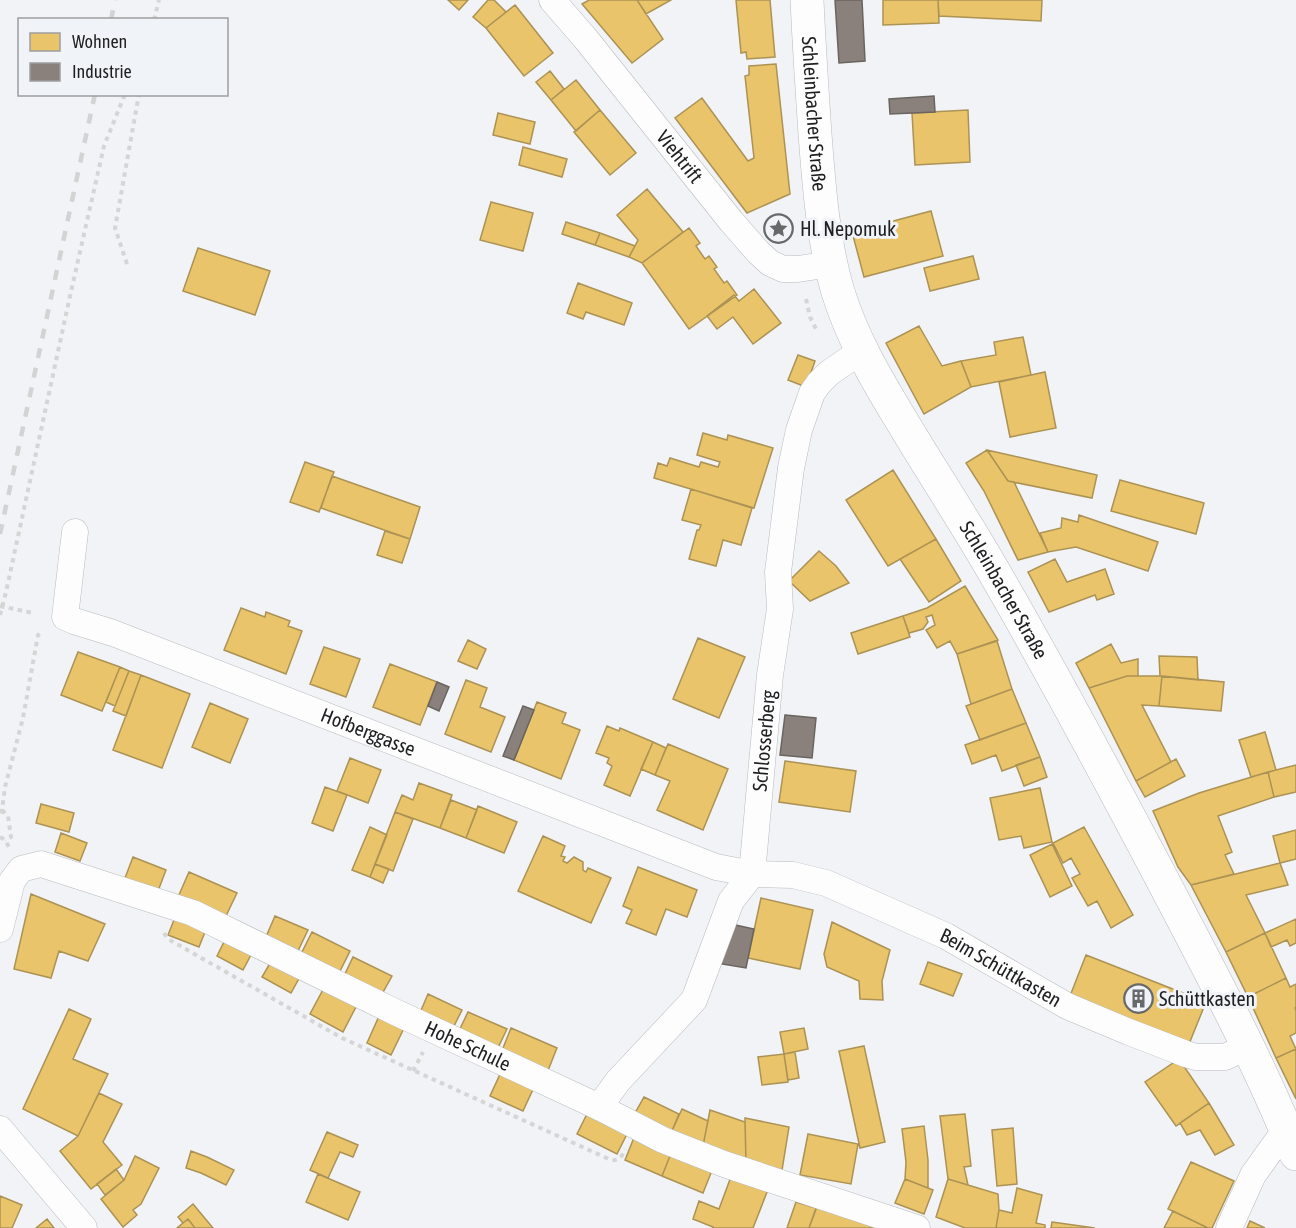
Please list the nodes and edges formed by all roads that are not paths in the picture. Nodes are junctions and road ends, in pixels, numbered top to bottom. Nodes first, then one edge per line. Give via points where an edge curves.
1 (552, 0) edge
2 (807, 0) edge
3 (831, 264) junction
4 (861, 351) junction
5 (75, 532) dead end
6 (752, 874) junction
7 (0, 929) edge
8 (1248, 1046) junction
9 (599, 1107) junction
10 (0, 1129) edge
11 (1291, 1142) edge
12 (84, 1228) edge
13 (917, 1228) edge
14 (1229, 1228) edge

1 - 3 street, Viehtrift via 758,252 783,269
2 - 3 main road, Schleinbacher Straße via 817,166
3 - 4 main road, Schleinbacher Straße via 845,314
4 - 6 street, Schlosserberg via 829,373 812,393 791,468
4 - 8 main road, Schleinbacher Straße via 1037,648
5 - 6 street, Hofberggasse via 65,617 716,867
6 - 8 street, Beim Schüttkasten via 793,875 826,883 946,936 1067,1006 1186,1054 1225,1057
6 - 9 street via 731,901 694,1000 618,1081
7 - 9 street, Hohe Schule via 12,881 21,869 41,864 193,913
8 - 11 main road, Schleinbacher Straße
9 - 13 street, Hohe Schule via 663,1140 724,1164
10 - 12 street
11 - 14 street via 1253,1176

